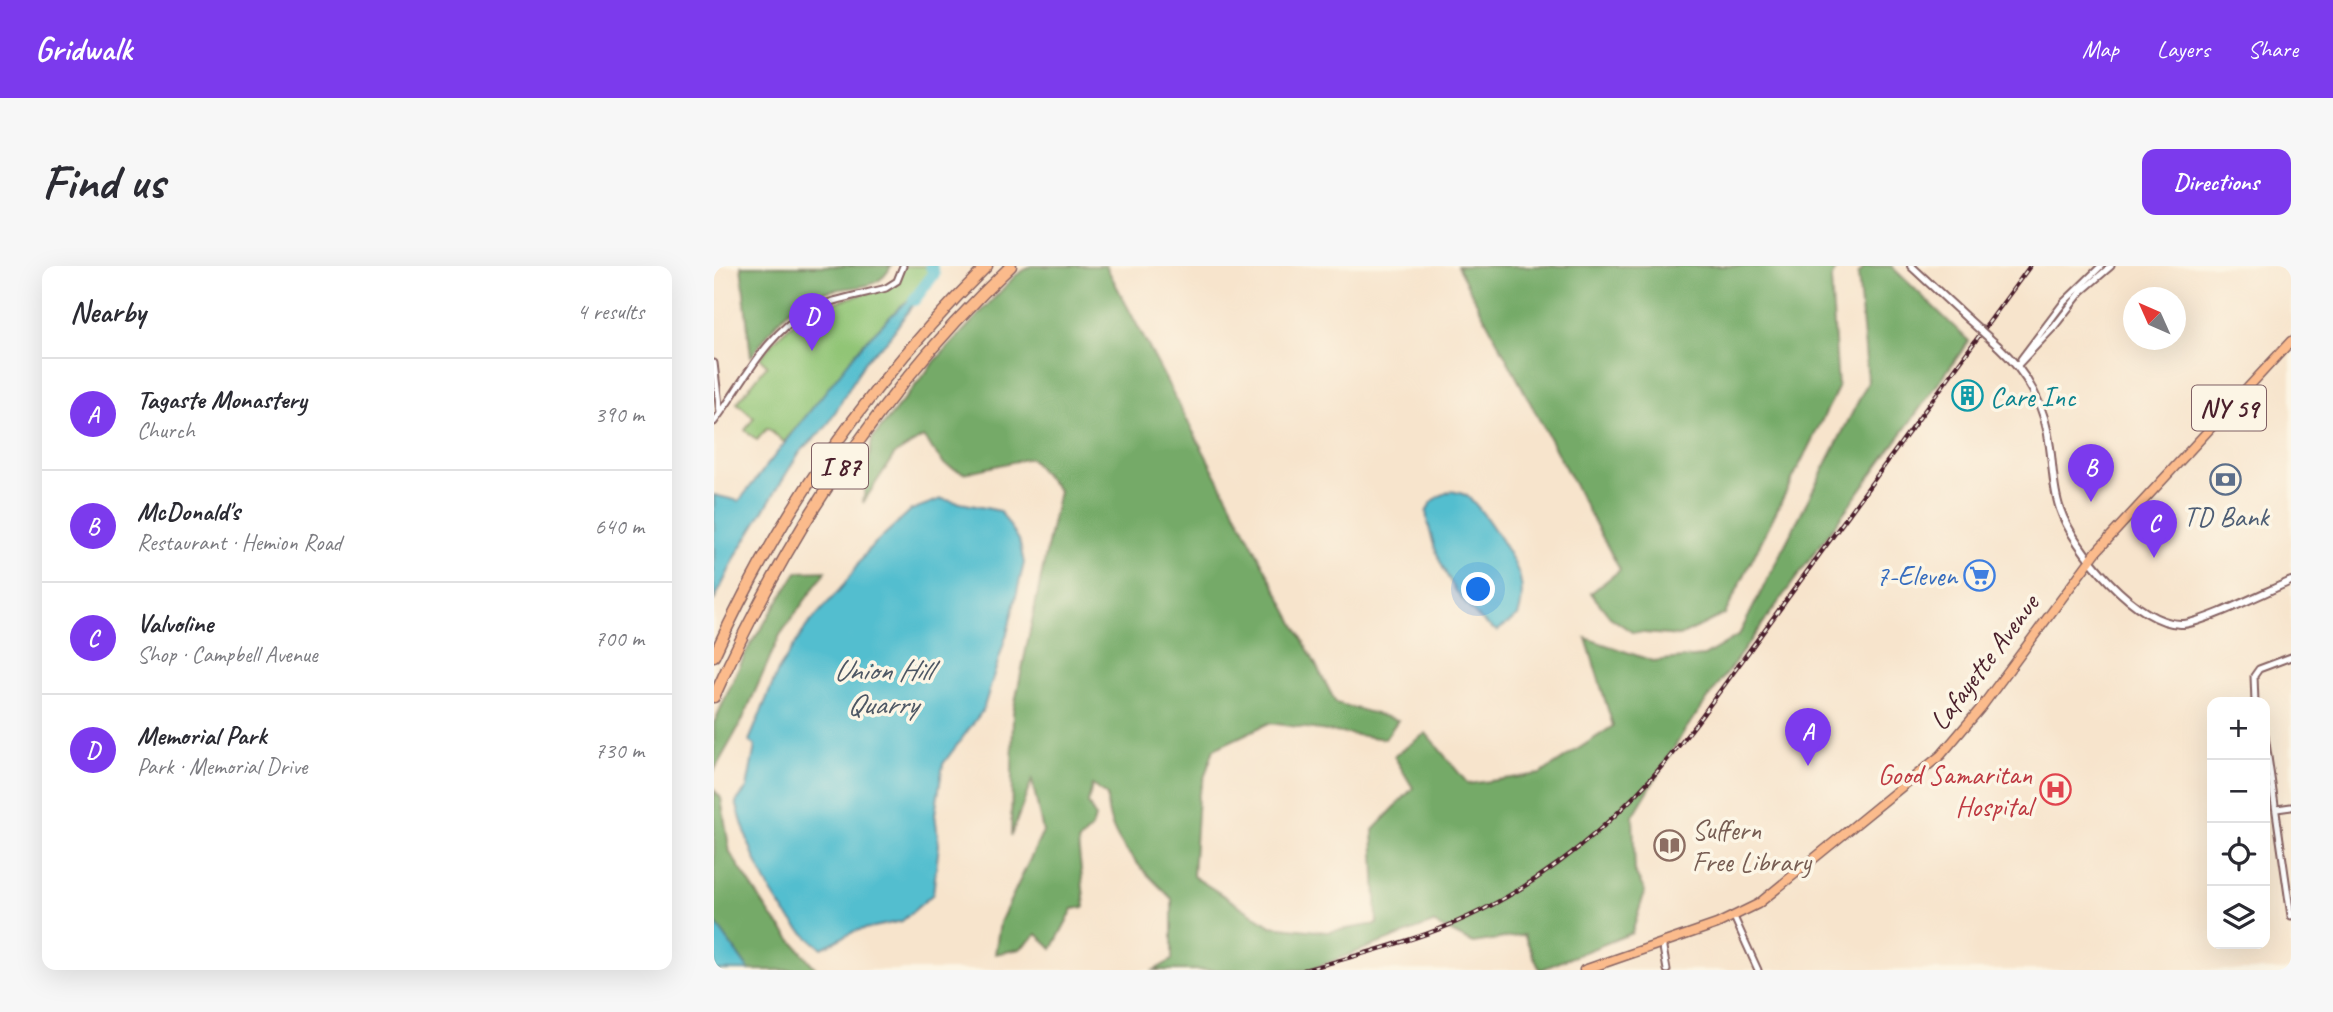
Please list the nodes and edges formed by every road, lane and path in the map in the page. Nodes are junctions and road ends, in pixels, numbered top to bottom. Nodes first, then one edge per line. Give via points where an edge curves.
1 (903, 266) edge
2 (987, 266) edge
3 (1011, 266) edge
4 (1911, 266) edge
5 (2101, 266) edge
6 (2111, 266) edge
7 (2291, 341) edge
8 (714, 363) edge
9 (2018, 365) junction
10 (720, 413) junction
11 (714, 422) edge
12 (2091, 561) junction
13 (2291, 581) edge
14 (714, 656) edge
15 (2291, 657) edge
16 (714, 697) edge
17 (2255, 697) edge
18 (2269, 760) edge
19 (2291, 807) edge
20 (2277, 809) junction
21 (2291, 916) edge
22 (1734, 917) junction
23 (1662, 943) junction
24 (1584, 970) edge
25 (1667, 970) edge
26 (1758, 970) edge

1 - 10 street via 897,281 886,288 811,309 795,318 770,343
2 - 14 highway, I 87 via 914,344 827,456 770,546
3 - 16 highway, I 87 via 926,355 840,466 767,584
4 - 9 street, bridge
5 - 9 street via 2064,302
6 - 9 street via 2082,291
7 - 12 main road, NY 59 via 2165,474
8 - 10 street
9 - 12 street via 2043,412 2060,509
10 - 11 street
12 - 13 street via 2136,605 2166,623 2187,623
12 - 22 main road, Lafayette Avenue / NY 59 via 1941,755 1778,888
15 - 17 street via 2259,669 2254,676
18 - 20 street
19 - 20 street
20 - 21 street
22 - 23 main road, Lafayette Avenue / NY 59
22 - 26 street
23 - 24 main road, Lafayette Avenue / NY 59
23 - 25 street

